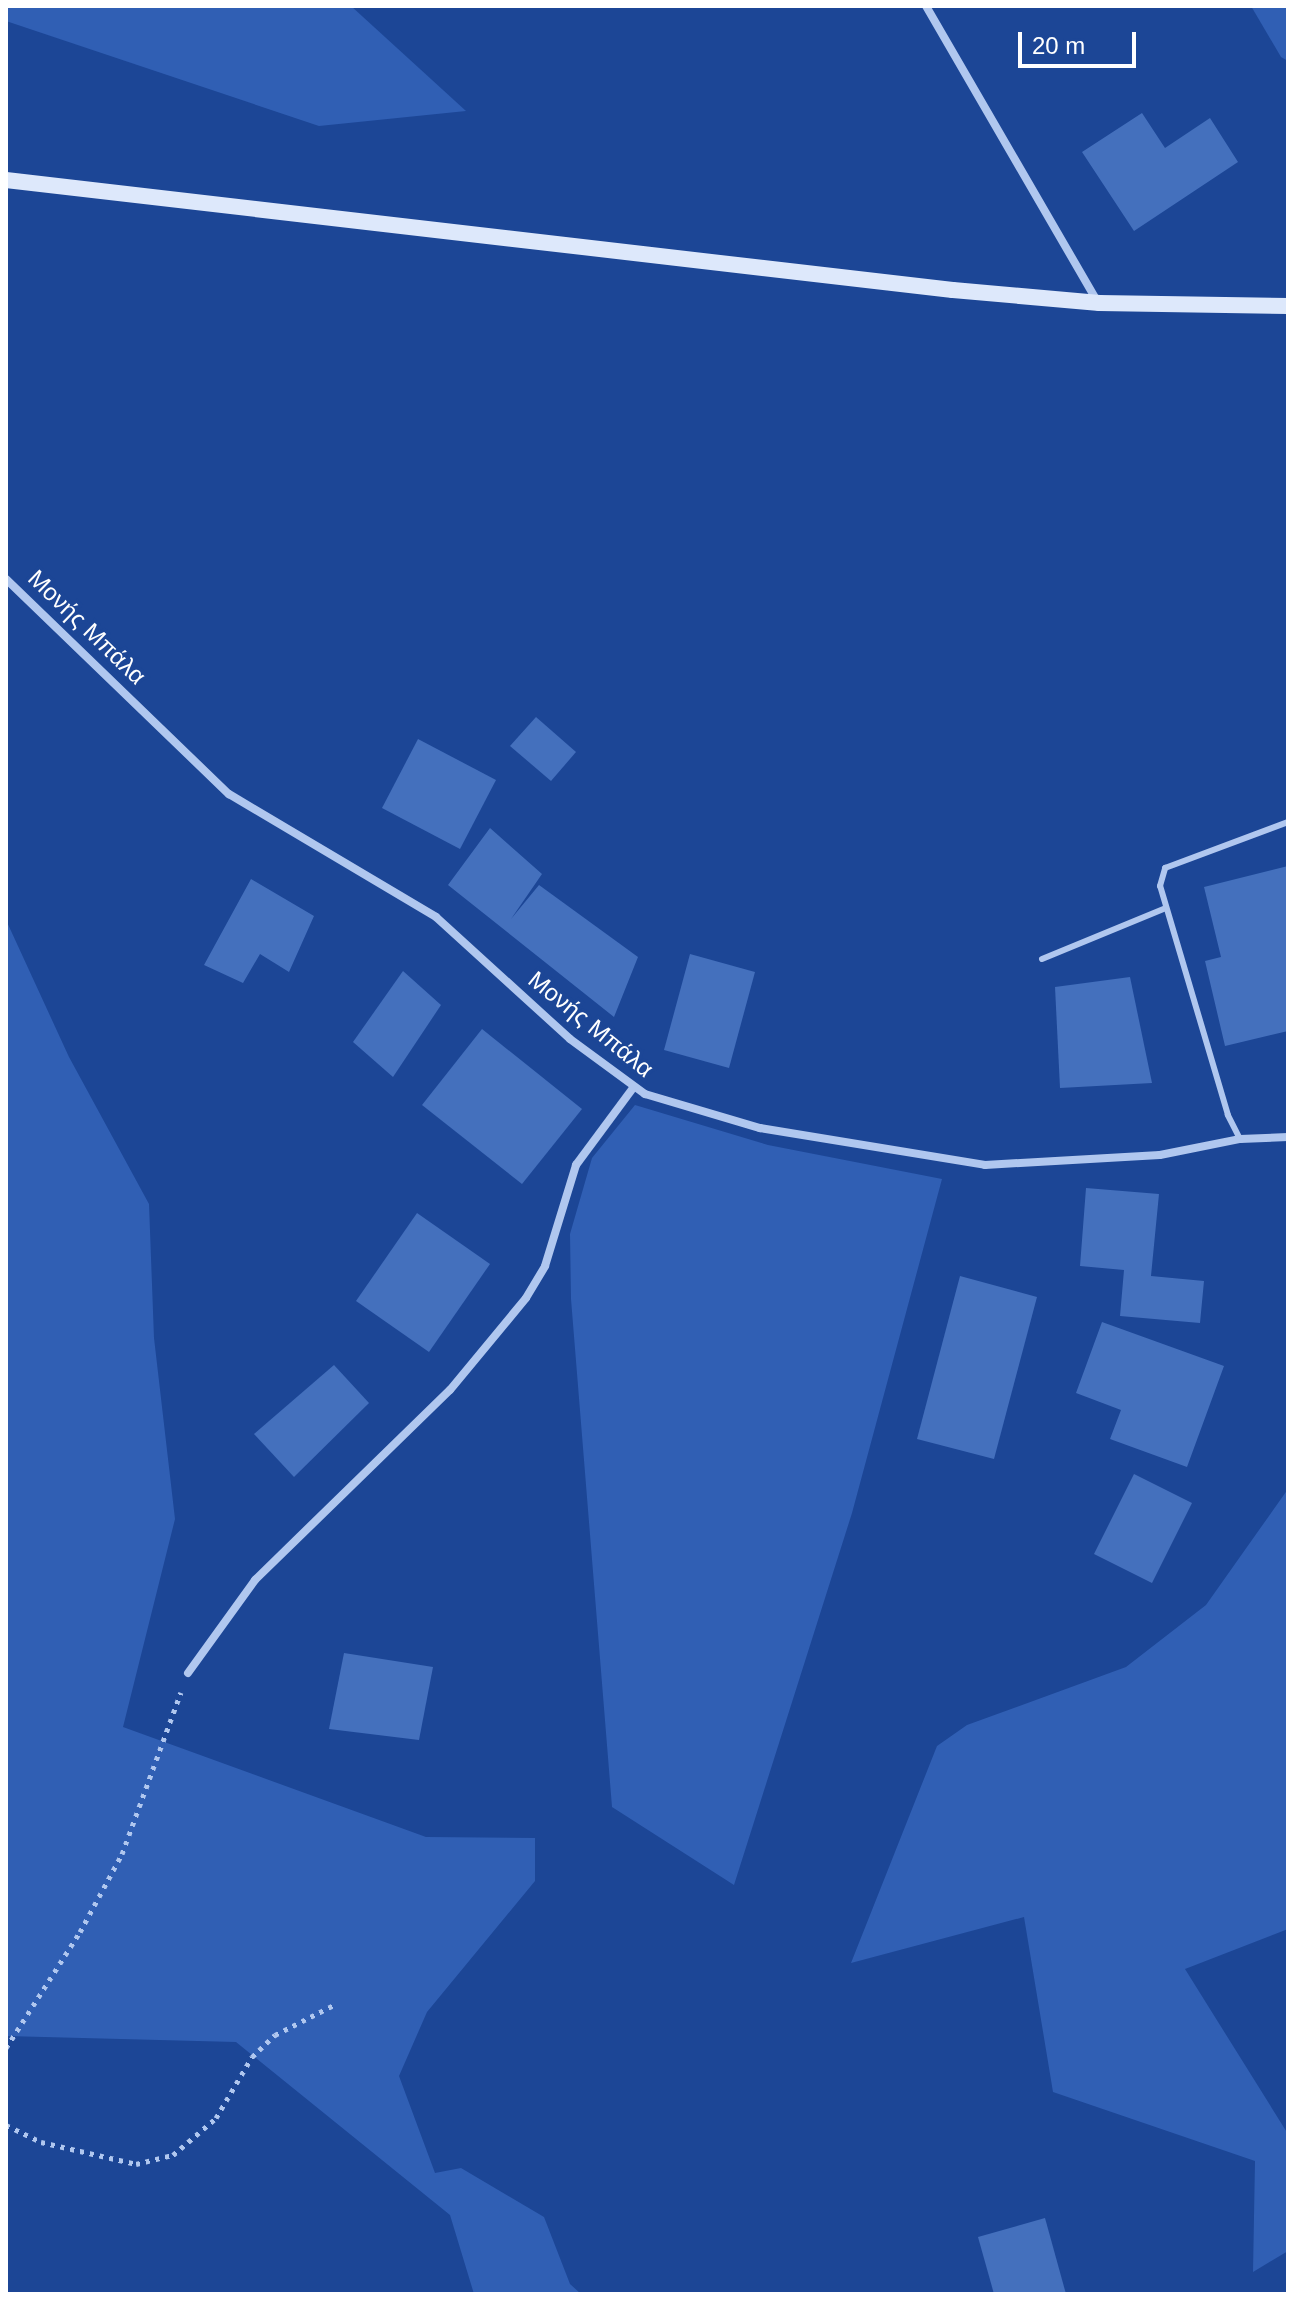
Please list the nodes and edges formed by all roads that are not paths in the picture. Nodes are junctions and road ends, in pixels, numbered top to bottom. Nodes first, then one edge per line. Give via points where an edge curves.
1 (926, 6) edge
2 (6, 180) edge
3 (1099, 303) junction
4 (1288, 306) edge
5 (6, 579) edge
6 (1288, 822) edge
7 (1166, 908) junction
8 (1042, 959) dead end
9 (633, 1088) junction
10 (1288, 1137) edge
11 (1240, 1139) junction
12 (188, 1673) road end

1 - 3 street
2 - 3 street
3 - 4 street
5 - 9 street, Μονής Μπάλα via 229,794 436,917 570,1039
6 - 7 lane via 1165,868 1160,886
7 - 8 lane
7 - 11 lane via 1228,1115
9 - 11 street, Μονής Μπάλα via 687,1110 760,1128 985,1165 1160,1155
9 - 12 street via 576,1165 545,1266 518,1309 450,1390 255,1580
10 - 11 street, Μονής Μπάλα

